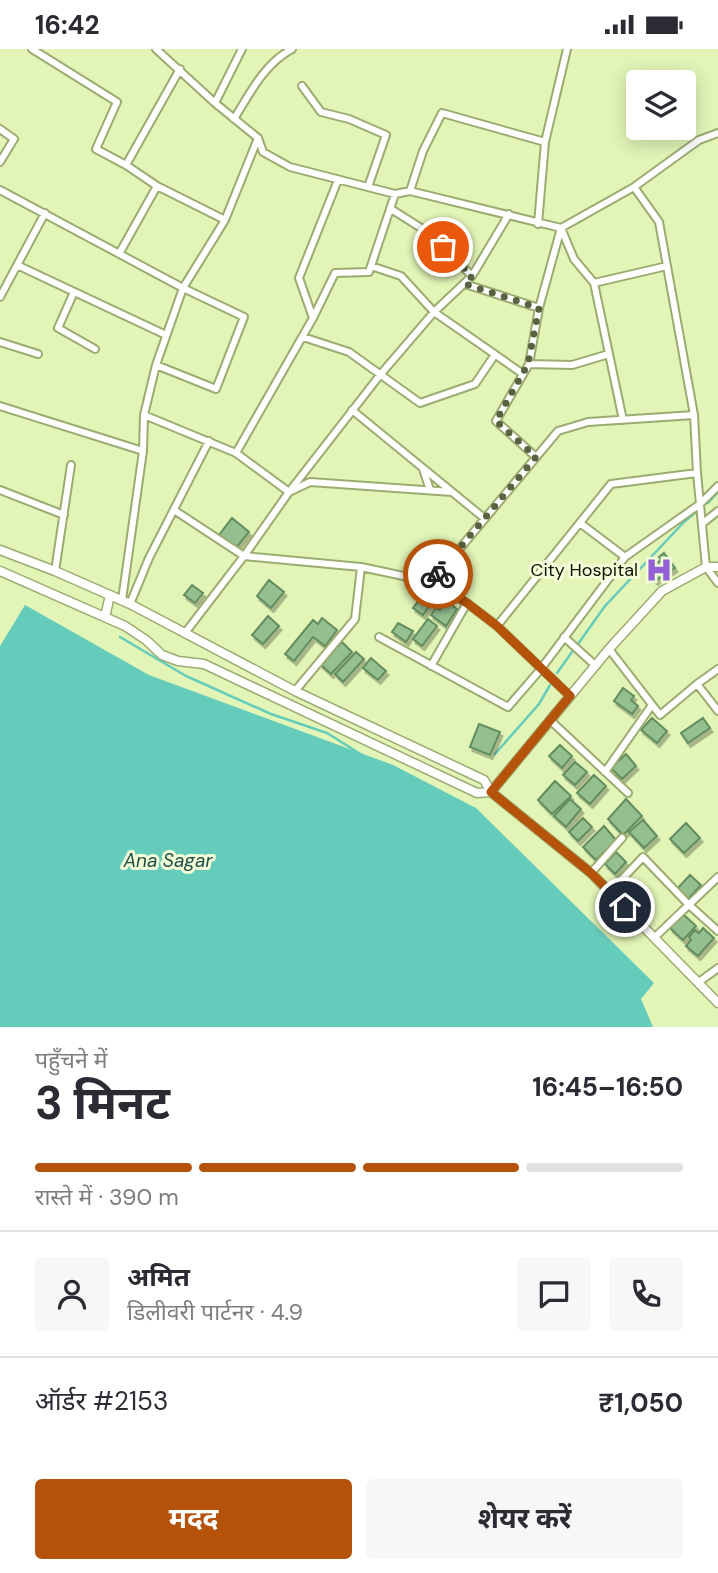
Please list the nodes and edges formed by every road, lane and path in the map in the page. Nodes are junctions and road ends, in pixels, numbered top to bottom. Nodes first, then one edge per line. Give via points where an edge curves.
1 (32, 49) edge
2 (156, 49) edge
3 (242, 49) edge
4 (292, 49) edge
5 (567, 49) edge
6 (180, 69) junction
7 (302, 86) dead end
8 (215, 103) junction
9 (234, 119) junction
10 (0, 129) edge
11 (718, 133) edge
12 (258, 138) junction
13 (545, 142) junction
14 (252, 152) junction
15 (263, 152) junction
16 (0, 162) edge
17 (127, 165) junction
18 (338, 180) junction
19 (157, 186) junction
20 (368, 187) junction
21 (634, 187) junction
22 (0, 190) edge
23 (411, 191) junction
24 (395, 194) junction
25 (391, 209) junction
26 (45, 213) junction
27 (509, 214) junction
28 (225, 221) junction
29 (538, 224) junction
30 (561, 228) junction
31 (119, 254) junction
32 (17, 265) junction
33 (667, 266) junction
34 (371, 267) junction
35 (472, 276) junction
36 (594, 283) junction
37 (465, 284) junction
38 (183, 288) junction
39 (74, 292) junction
40 (0, 297) edge
41 (539, 308) junction
42 (435, 312) junction
43 (313, 319) junction
44 (166, 335) junction
45 (303, 337) junction
46 (0, 342) edge
47 (94, 349) dead end
48 (38, 354) dead end
49 (609, 354) junction
50 (494, 356) junction
51 (528, 364) junction
52 (156, 365) junction
53 (523, 374) junction
54 (380, 375) junction
55 (0, 406) edge
56 (352, 410) junction
57 (144, 415) junction
58 (694, 415) junction
59 (623, 419) junction
60 (209, 441) junction
61 (143, 451) junction
62 (236, 453) junction
63 (536, 457) junction
64 (71, 465) dead end
65 (423, 468) junction
66 (697, 473) junction
67 (718, 486) edge
68 (0, 490) edge
69 (430, 490) junction
70 (289, 492) junction
71 (452, 492) junction
72 (700, 503) junction
73 (174, 510) junction
74 (718, 511) edge
75 (64, 515) junction
76 (484, 517) junction
77 (580, 523) junction
78 (703, 523) junction
79 (0, 550) edge
80 (244, 556) junction
81 (625, 557) junction
82 (361, 567) junction
83 (706, 567) junction
84 (718, 567) edge
85 (0, 571) edge
86 (55, 571) junction
87 (432, 582) junction
88 (718, 583) edge
89 (110, 595) junction
90 (126, 602) junction
91 (467, 603) junction
92 (105, 617) junction
93 (497, 626) junction
94 (185, 633) junction
95 (564, 637) junction
96 (379, 638) dead end
97 (609, 649) junction
98 (431, 666) junction
99 (596, 666) junction
100 (718, 669) edge
101 (540, 670) junction
102 (698, 684) junction
103 (295, 691) junction
104 (570, 696) junction
105 (652, 705) junction
106 (718, 711) edge
107 (645, 714) junction
108 (660, 715) junction
109 (551, 720) junction
110 (605, 772) junction
111 (470, 773) junction
112 (462, 786) junction
113 (491, 792) junction
114 (628, 793) dead end
115 (622, 838) dead end
116 (591, 873) junction
117 (718, 877) edge
118 (610, 892) junction
119 (688, 904) junction
120 (718, 931) edge
121 (655, 937) junction
122 (718, 968) edge
123 (699, 982) junction
124 (718, 1003) edge

1 - 17 street via 117,101 96,149
2 - 6 street
3 - 8 street
4 - 9 street via 279,55 257,81
5 - 13 street
6 - 8 street
6 - 17 street
7 - 20 street via 321,112 386,135
8 - 9 street
9 - 12 street
10 - 16 street via 14,139
11 - 21 street via 699,140
12 - 14 street
12 - 15 street
13 - 23 street via 442,113 423,151
13 - 29 street
14 - 15 street
14 - 28 street
15 - 18 street via 290,167
17 - 19 street
18 - 20 street
18 - 43 street via 299,278
19 - 28 street
19 - 31 street
20 - 24 street
21 - 30 street
21 - 33 street via 659,222
22 - 26 street
23 - 24 street
23 - 27 street
24 - 25 street
25 - 34 street
25 - 35 street via 429,233
26 - 31 street
26 - 32 street
27 - 29 street
27 - 35 street
28 - 38 street
29 - 30 street
30 - 36 street via 574,259
30 - 41 street
31 - 38 street
32 - 39 street
32 - 40 street
33 - 36 street
33 - 58 street
34 - 42 street via 401,276
34 - 43 street via 369,272 335,273
35 - 37 street
36 - 49 street
37 - 41 street
37 - 42 street
38 - 44 street
38 - 52 street via 244,317 216,389
39 - 44 street
39 - 47 street via 58,328
41 - 51 street
42 - 50 street
42 - 54 street
43 - 45 street
44 - 52 street
45 - 54 street via 349,352
45 - 62 street
46 - 48 street
49 - 51 street via 572,365
49 - 59 street
50 - 53 street
50 - 54 street via 475,384 420,403
51 - 53 street
52 - 57 street
53 - 63 street via 496,421
54 - 56 street
55 - 61 street
56 - 65 street
56 - 70 street
57 - 60 street
57 - 61 street
58 - 59 street
58 - 66 street
59 - 63 street via 558,431
60 - 62 street
60 - 73 street
61 - 90 street
62 - 70 street
63 - 76 street
64 - 75 street
65 - 69 street
65 - 71 street
66 - 72 street
66 - 77 street via 611,484
67 - 72 street
68 - 75 street
69 - 70 street via 310,482
69 - 71 street
70 - 80 street
71 - 76 street
72 - 78 street
72 - 81 street
73 - 80 street
73 - 90 street
74 - 78 street
75 - 86 street
76 - 87 street
77 - 81 street
77 - 93 street
78 - 83 street
79 - 86 street
80 - 82 street
80 - 94 street
81 - 95 street
82 - 87 street
82 - 103 street via 355,619
83 - 84 street
83 - 88 street
83 - 97 street via 662,591
85 - 92 street
86 - 89 street
87 - 91 street
89 - 90 street
89 - 92 street
90 - 94 street
91 - 93 street
91 - 98 street
92 - 112 street via 146,640 162,655 204,664
93 - 101 street
94 - 103 street
95 - 99 street
95 - 101 street
96 - 98 street
97 - 99 street
97 - 105 street
98 - 101 street via 508,707
99 - 104 street
100 - 102 street
101 - 104 street
102 - 106 street
102 - 108 street
103 - 111 street
104 - 109 street
105 - 107 street
105 - 108 street
107 - 108 street
107 - 110 street
109 - 110 street
109 - 113 street
110 - 114 street
111 - 112 street
111 - 113 street via 484,780
112 - 113 street via 477,793
113 - 116 street
115 - 116 street
116 - 118 street
117 - 119 street
118 - 119 street via 643,857
118 - 121 street
119 - 120 street
119 - 121 street
121 - 123 street
122 - 123 street
123 - 124 street

